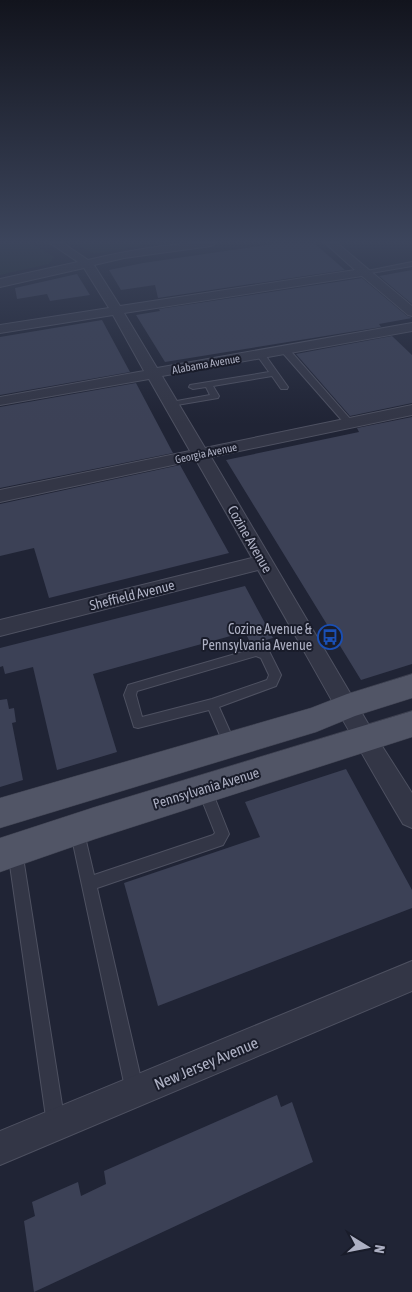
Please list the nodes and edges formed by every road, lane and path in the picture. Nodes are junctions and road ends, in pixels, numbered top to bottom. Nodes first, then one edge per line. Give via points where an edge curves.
1 (112, 303) edge
2 (166, 303) edge
3 (402, 303) edge
4 (117, 311) junction
5 (412, 312) edge
6 (412, 326) edge
7 (0, 329) edge
8 (284, 350) junction
9 (260, 354) junction
10 (153, 373) junction
11 (274, 373) junction
12 (208, 384) junction
13 (193, 387) dead end
14 (284, 387) dead end
15 (0, 401) edge
16 (172, 404) junction
17 (412, 410) edge
18 (349, 423) junction
19 (200, 454) junction
20 (0, 496) edge
21 (263, 562) junction
22 (0, 628) edge
23 (412, 686) edge
24 (212, 704) junction
25 (347, 706) junction
26 (412, 724) edge
27 (365, 739) junction
28 (230, 745) junction
29 (204, 789) junction
30 (0, 813) edge
31 (412, 816) edge
32 (77, 828) junction
33 (7, 852) edge
34 (89, 884) junction
35 (412, 976) edge
36 (135, 1093) junction
37 (56, 1126) junction
38 (0, 1148) edge

1 - 4 street, Cozine Avenue
2 - 4 street
3 - 5 street
4 - 7 street
4 - 10 street, Cozine Avenue
6 - 8 street, Alabama Avenue
8 - 9 street, Alabama Avenue
8 - 18 lane
9 - 10 street, Alabama Avenue
9 - 11 lane
10 - 15 street, Alabama Avenue
10 - 16 street, Cozine Avenue
11 - 12 lane
11 - 14 lane
12 - 13 lane
12 - 16 lane via 216,396
16 - 19 street, Cozine Avenue
17 - 18 street, Georgia Avenue
18 - 19 street, Georgia Avenue
19 - 20 street, Georgia Avenue
19 - 21 street, Cozine Avenue
21 - 22 street, Sheffield Avenue
21 - 25 street, Cozine Avenue
23 - 25 main road
24 - 24 lane via 272,684 275,675 265,654 256,652 132,688 130,695 138,723
24 - 28 lane
25 - 27 street, Cozine Avenue
25 - 28 main road via 316,719
26 - 27 main road, Pennsylvania Avenue
27 - 29 main road, Pennsylvania Avenue
27 - 31 street, Cozine Avenue
28 - 30 main road
29 - 32 main road, Pennsylvania Avenue
29 - 34 lane via 222,834 218,840
32 - 33 main road, Pennsylvania Avenue
32 - 34 lane
33 - 37 lane
34 - 36 lane
35 - 36 street, New Jersey Avenue
36 - 37 street, New Jersey Avenue
37 - 38 street, New Jersey Avenue

